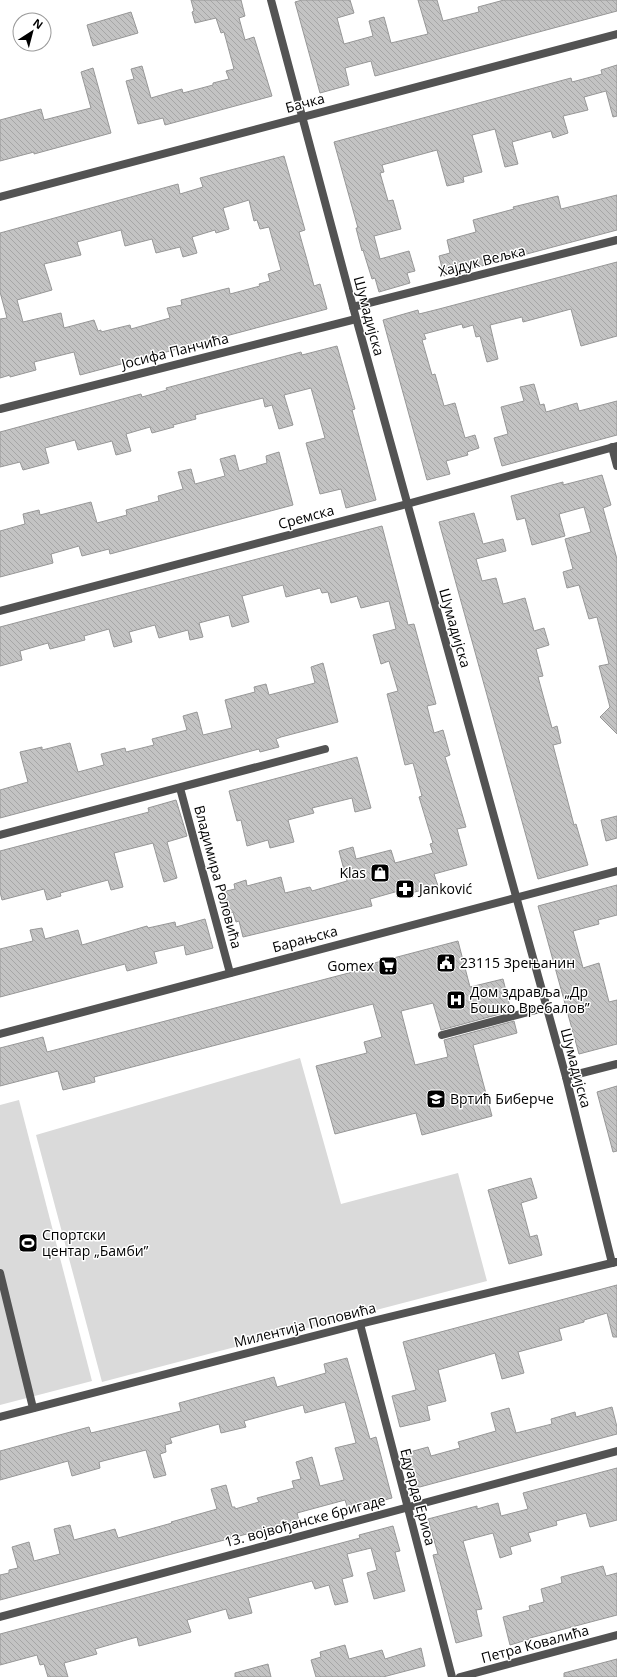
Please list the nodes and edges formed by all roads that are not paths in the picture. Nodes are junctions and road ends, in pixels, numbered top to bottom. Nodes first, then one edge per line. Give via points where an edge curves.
1 (271, 0) edge
2 (617, 34) edge
3 (302, 117) junction
4 (0, 197) edge
5 (617, 240) edge
6 (353, 307) junction
7 (356, 319) junction
8 (0, 408) edge
9 (615, 447) edge
10 (617, 466) edge
11 (407, 504) junction
12 (0, 611) edge
13 (325, 749) dead end
14 (180, 788) junction
15 (0, 835) edge
16 (617, 871) edge
17 (517, 897) junction
18 (230, 973) junction
19 (547, 1007) junction
20 (0, 1034) edge
21 (442, 1035) dead end
22 (617, 1064) edge
23 (566, 1077) junction
24 (614, 1263) edge
25 (0, 1273) edge
26 (360, 1324) junction
27 (33, 1408) junction
28 (0, 1417) edge
29 (617, 1451) edge
30 (407, 1507) junction
31 (0, 1617) edge
32 (617, 1635) edge
33 (452, 1677) edge
34 (460, 1677) edge

1 - 3 street, Шумадијска
2 - 3 street, Бачка
3 - 4 street, Бачка
3 - 6 street, Шумадијска
5 - 6 street, Хајдук Вељка
6 - 7 street, Шумадијска
7 - 8 street, Јосифа Панчића
7 - 11 street, Шумадијска
9 - 10 street
9 - 11 street, Сремска
11 - 12 street, Сремска
11 - 17 street, Шумадијска
13 - 14 street
14 - 15 street
14 - 18 street, Владимира Роловића
16 - 17 street, Барањска
17 - 18 street, Барањска
17 - 19 street, Шумадијска
18 - 20 street, Барањска
19 - 21 street
19 - 23 street, Шумадијска
22 - 23 street
23 - 24 street, Шумадијска
24 - 26 street, Милентија Поповића
25 - 27 street
26 - 27 street, Милентија Поповића
26 - 30 street, Едуарда Ериоа
27 - 28 street, Милентија Поповића
29 - 30 street, 13. војвођанске бригаде
30 - 31 street, 13. војвођанске бригаде
30 - 33 street, Едуарда Ериоа
32 - 34 street, Петра Ковалића

